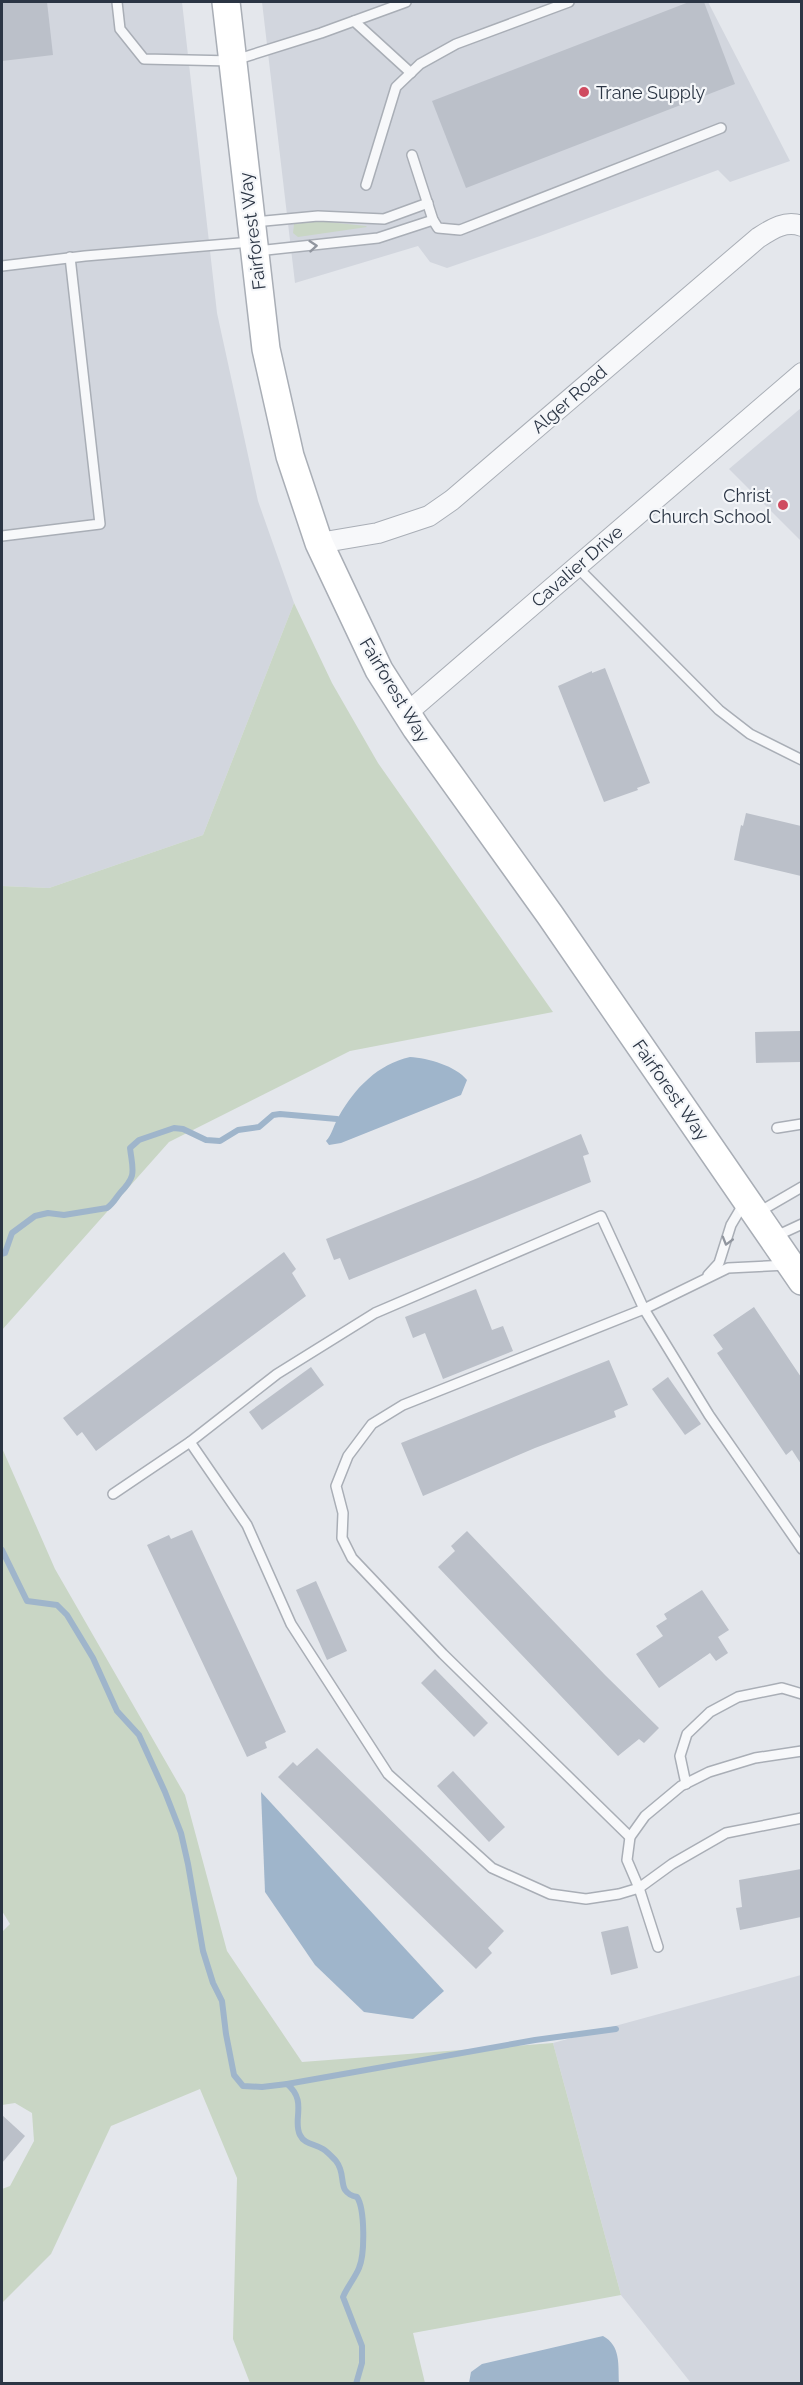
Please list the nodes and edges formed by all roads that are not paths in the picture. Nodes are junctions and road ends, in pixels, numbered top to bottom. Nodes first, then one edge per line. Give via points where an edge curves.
1 (117, 2) edge
2 (226, 2) edge
3 (406, 2) edge
4 (568, 2) edge
5 (354, 21) junction
6 (232, 61) junction
7 (411, 73) junction
8 (721, 129) dead end
9 (412, 155) dead end
10 (366, 185) dead end
11 (428, 203) junction
12 (433, 220) junction
13 (801, 226) edge
14 (253, 239) junction
15 (70, 257) junction
16 (2, 266) edge
17 (801, 373) edge
18 (2, 536) edge
19 (319, 543) junction
20 (576, 566) junction
21 (407, 712) junction
22 (801, 760) edge
23 (801, 1124) edge
24 (777, 1128) dead end
25 (801, 1186) edge
26 (751, 1206) junction
27 (801, 1224) edge
28 (772, 1239) junction
29 (796, 1273) edge
30 (705, 1279) junction
31 (644, 1309) junction
32 (190, 1442) junction
33 (113, 1494) dead end
34 (801, 1549) edge
35 (801, 1694) edge
36 (801, 1751) edge
37 (686, 1784) junction
38 (801, 1818) edge
39 (630, 1838) junction
40 (639, 1888) junction
41 (658, 1947) dead end

1 - 6 lane via 120,29 144,59
2 - 6 main road, Fairforest Way
3 - 5 lane
4 - 7 lane via 456,44
5 - 6 lane
5 - 7 lane
6 - 14 main road, Fairforest Way
7 - 10 lane via 396,87
8 - 12 lane via 460,230 438,228
9 - 11 lane
11 - 12 lane
11 - 14 lane via 384,219 318,216
14 -> 12 lane via 378,238
13 - 19 street, Alger Road via 792,223 777,227 758,238 429,516 378,533
14 - 15 lane
14 - 19 main road, Fairforest Way via 266,349 280,416
15 - 16 lane
15 - 18 lane via 100,525
17 - 20 street, Cavalier Drive
19 - 21 main road, Fairforest Way via 379,670
20 - 21 street, Cavalier Drive
20 - 22 lane via 719,710 750,734
21 - 26 main road, Fairforest Way
23 - 24 lane
25 - 26 lane
26 - 28 main road, Fairforest Way
26 -> 30 lane via 731,1225 719,1263
27 - 28 lane
28 - 29 main road, Fairforest Way
29 - 30 lane via 729,1268
30 - 31 lane
31 - 32 lane via 601,1216 375,1313 277,1374
31 - 34 lane via 709,1415
31 - 39 lane via 403,1405 372,1424 348,1456 336,1486 343,1513 342,1538 352,1558 443,1654
32 - 33 lane
32 - 40 lane via 247,1525 291,1624 388,1774 492,1868 550,1894 586,1899
35 - 37 lane via 782,1688 738,1697 710,1712 687,1734 680,1756
36 - 37 lane via 755,1758 709,1772
37 - 39 lane via 645,1816
38 - 40 lane via 726,1833
39 - 40 lane via 627,1860
40 - 41 lane

